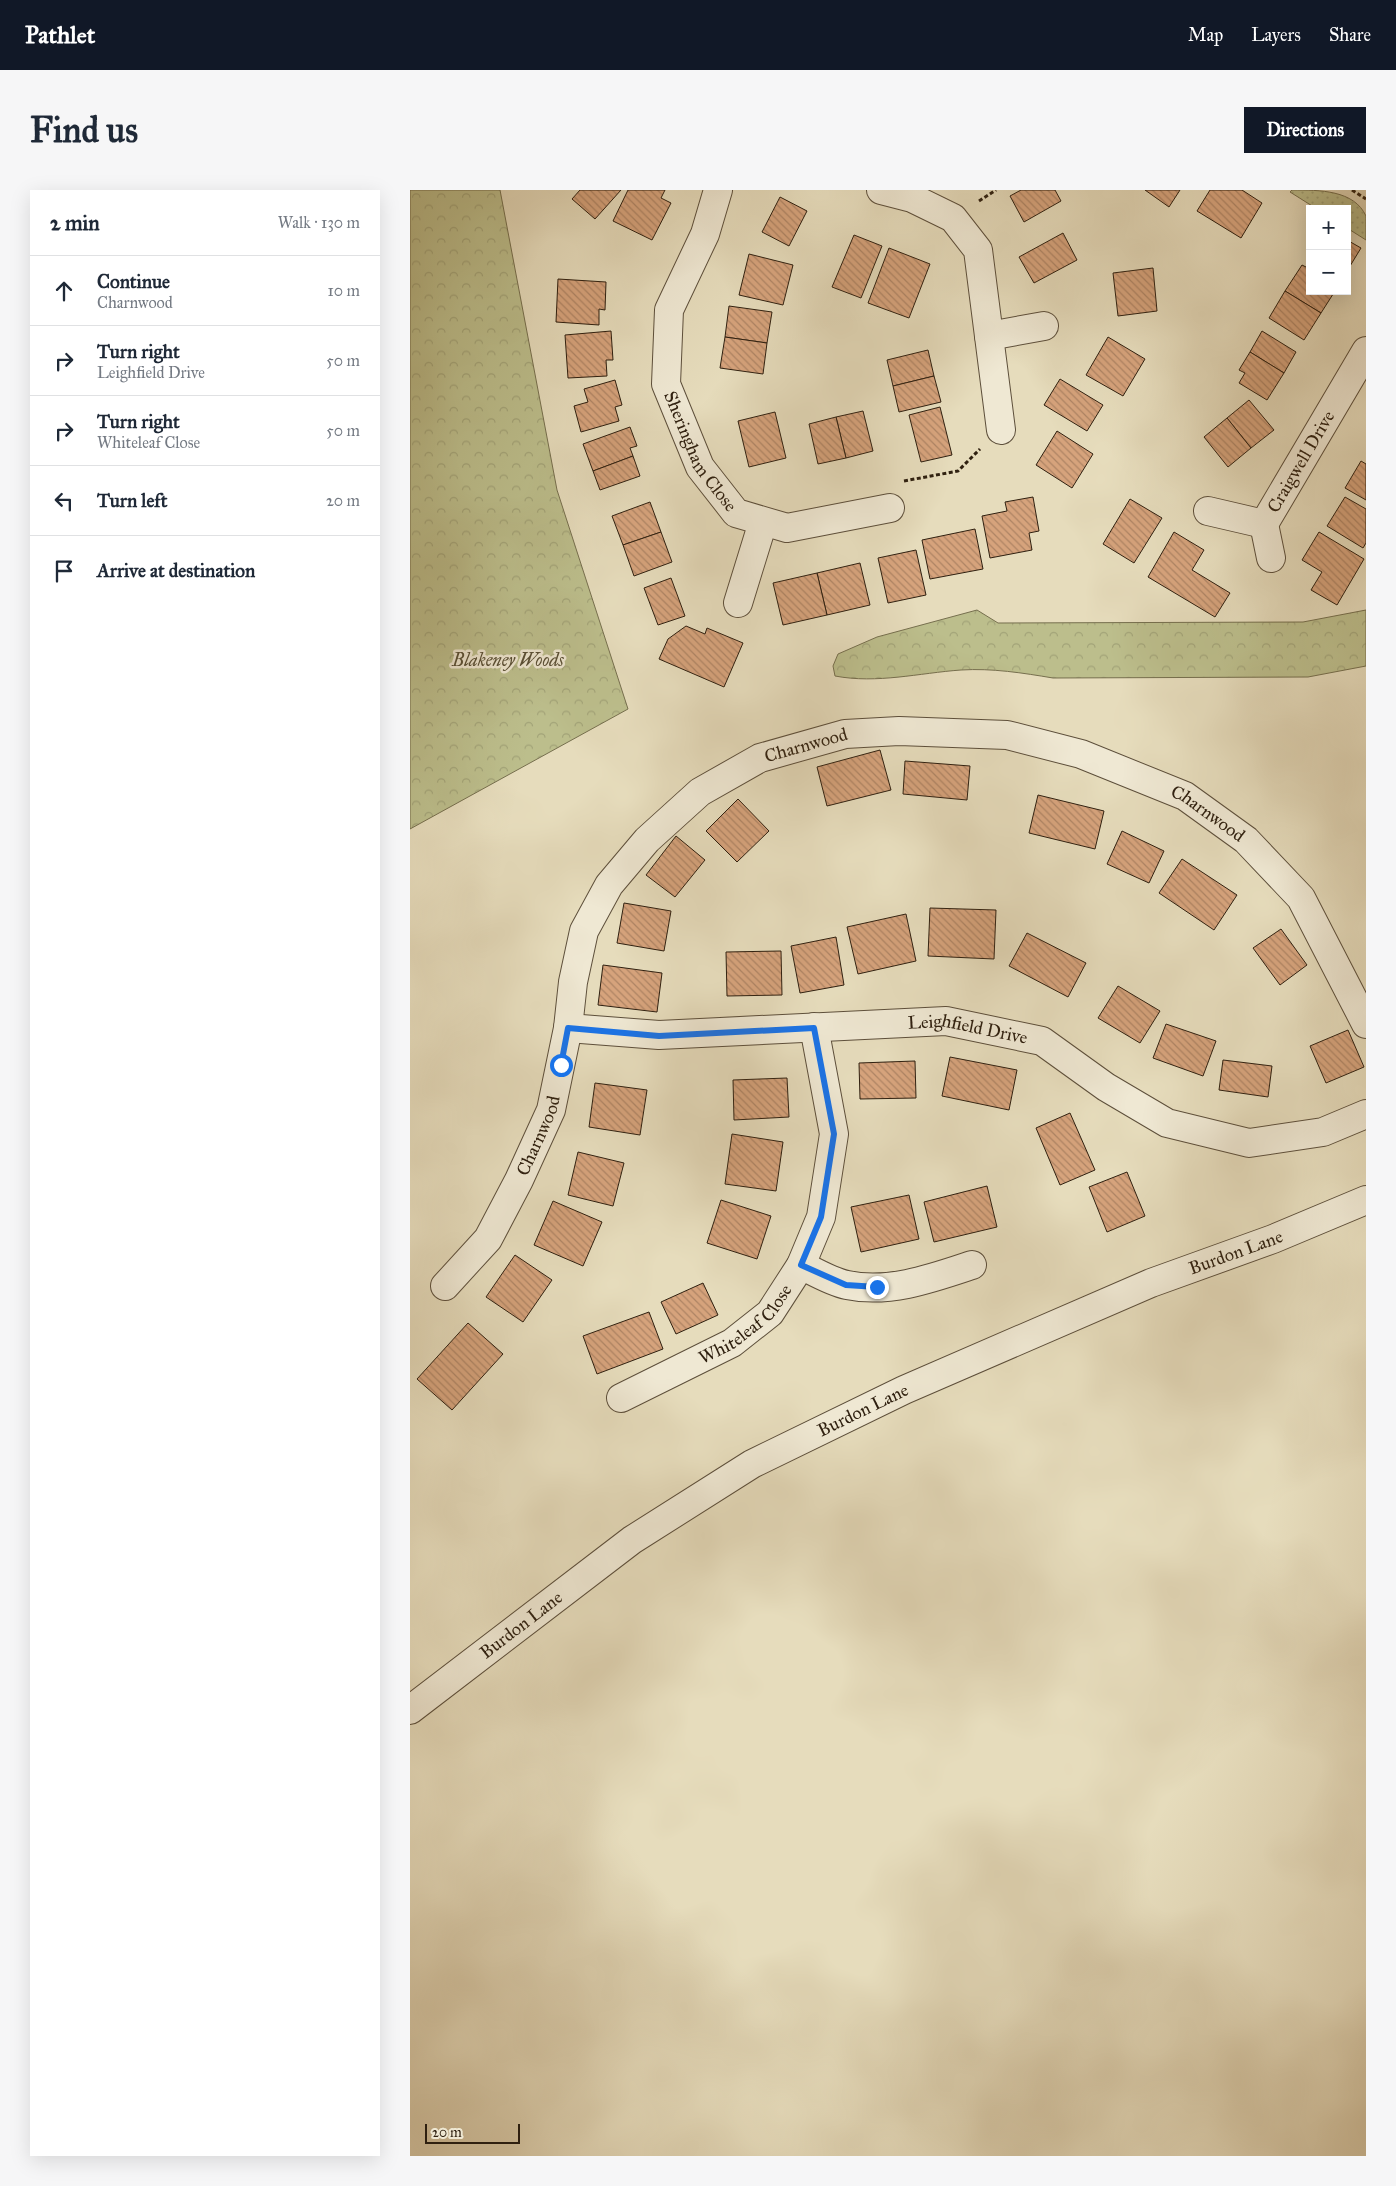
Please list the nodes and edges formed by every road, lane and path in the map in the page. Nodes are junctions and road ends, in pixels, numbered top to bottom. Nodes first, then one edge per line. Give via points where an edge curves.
1 (718, 190) edge
2 (881, 190) edge
3 (1352, 190) edge
4 (1366, 199) edge
5 (1044, 326) dead end
6 (989, 336) junction
7 (1366, 351) edge
8 (1001, 430) joint
9 (890, 508) joint
10 (1208, 512) dead end
11 (763, 522) junction
12 (1264, 524) junction
13 (1271, 558) dead end
14 (738, 603) dead end
15 (1366, 1024) edge
16 (568, 1028) junction
17 (814, 1028) junction
18 (1366, 1114) edge
19 (1366, 1200) edge
20 (801, 1265) junction
21 (972, 1265) dead end
22 (445, 1286) dead end
23 (620, 1398) dead end
24 (410, 1710) edge

1 - 11 street, Sheringham Close via 705,234 669,310 666,384 700,467 736,513
2 - 6 street via 912,198 953,218 978,250
3 - 4 path
5 - 6 street
6 - 8 street
7 - 12 street, Craigwell Drive
8 - 9 path via 958,471 885,485
9 - 11 street, Sheringham Close via 787,528
10 - 12 street, Craigwell Drive
11 - 14 street, Sheringham Close
12 - 13 street
15 - 16 street, Charnwood via 1301,898 1246,840 1185,796 1081,754 1007,735 899,731 845,734 760,758 700,792 646,840 609,885 584,931 573,982
16 - 17 street, Leighfield Drive via 659,1036
16 - 22 street, Charnwood via 551,1110 519,1180 488,1239
17 - 18 street, Leighfield Drive via 946,1021 1042,1041 1106,1088 1167,1122 1249,1143 1323,1132
17 - 20 street, Whiteleaf Close via 834,1134 821,1217
19 - 24 street, Burdon Lane via 1133,1291 904,1390 752,1464 632,1540
20 - 21 street via 846,1285 877,1287 926,1281
20 - 23 street, Whiteleaf Close via 770,1313 732,1343

